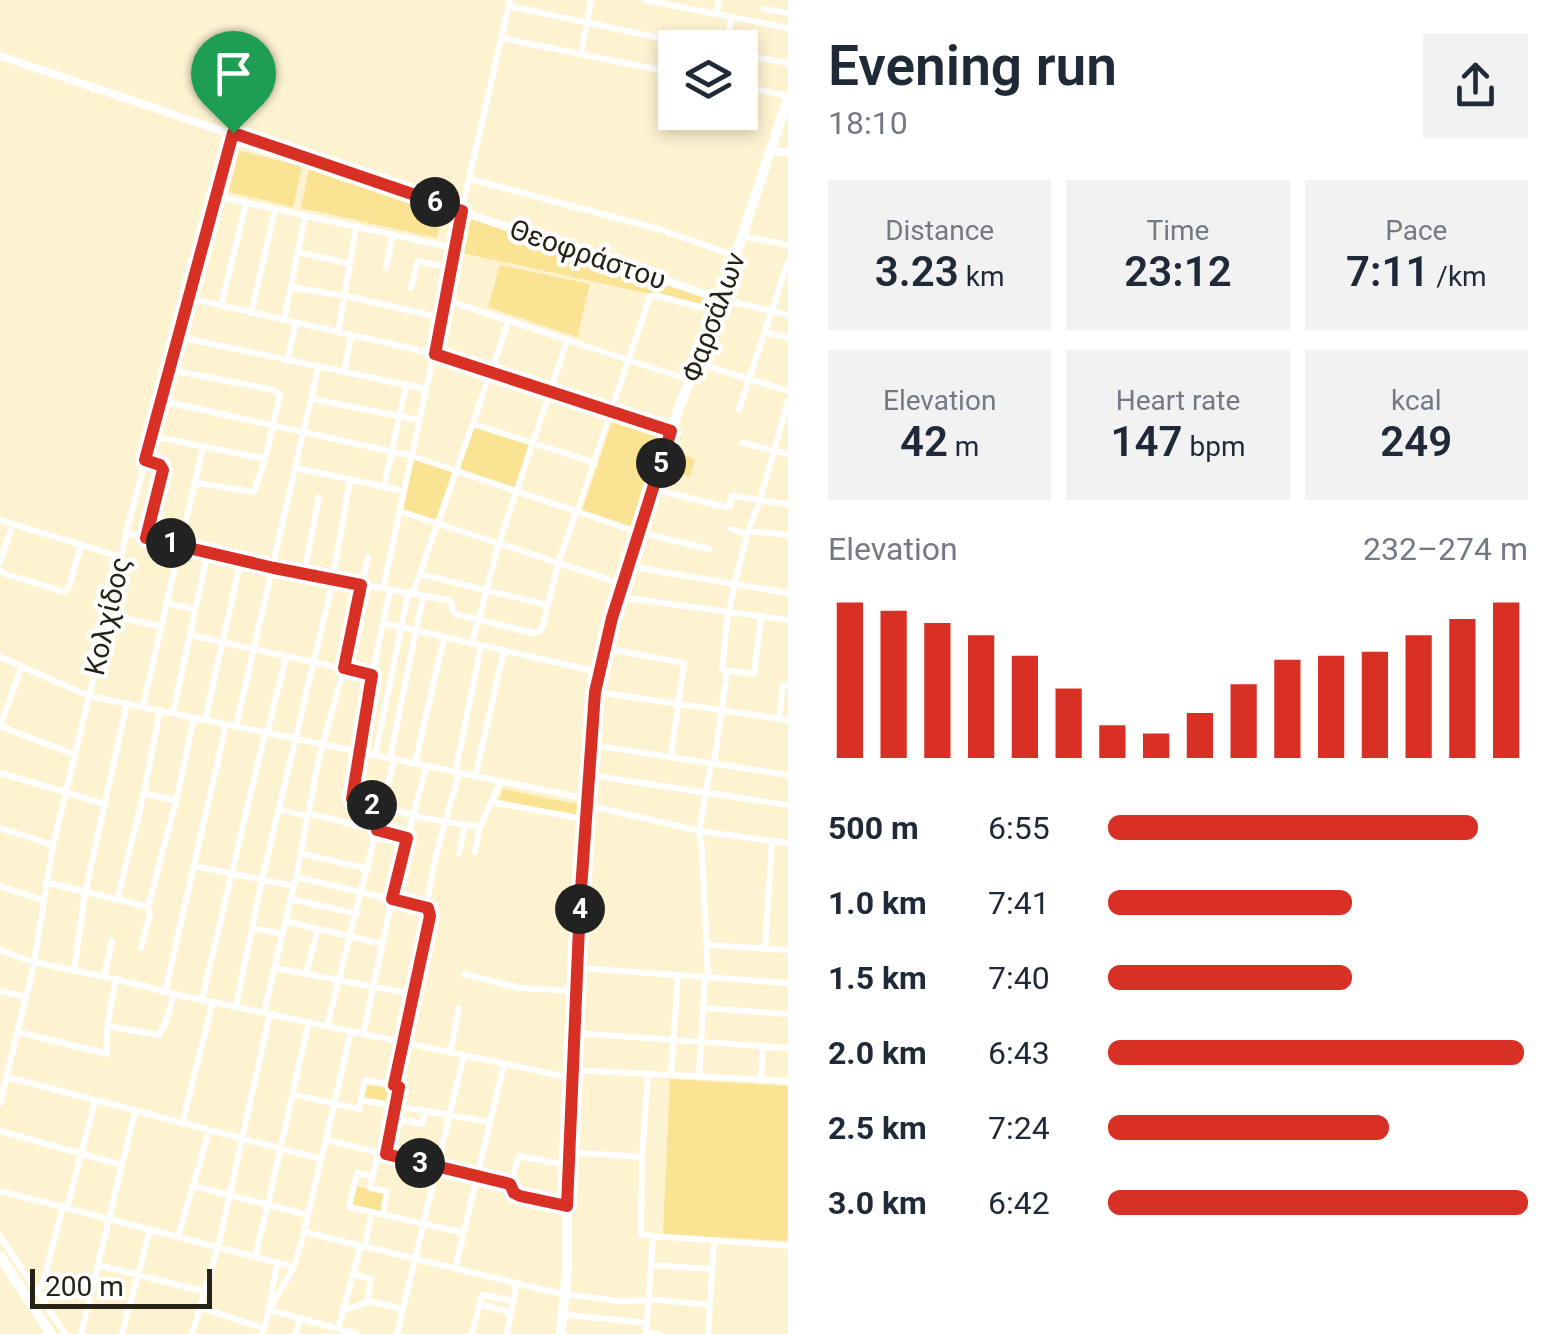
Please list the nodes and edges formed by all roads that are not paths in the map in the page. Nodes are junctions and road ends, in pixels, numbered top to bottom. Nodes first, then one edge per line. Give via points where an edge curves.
1 (591, 0) edge
2 (645, 0) edge
3 (720, 0) edge
4 (509, 3) edge
5 (764, 9) dead end
6 (788, 13) edge
7 (716, 14) junction
8 (731, 18) junction
9 (587, 22) junction
10 (788, 28) edge
11 (729, 30) edge
12 (658, 37) edge
13 (501, 38) junction
14 (581, 54) junction
15 (0, 56) edge
16 (758, 57) edge
17 (788, 63) edge
18 (658, 70) edge
19 (758, 90) edge
20 (788, 97) edge
21 (233, 133) junction
22 (770, 151) junction
23 (788, 152) edge
24 (470, 179) junction
25 (216, 196) junction
26 (246, 204) junction
27 (275, 210) junction
28 (462, 211) junction
29 (305, 217) junction
30 (356, 228) junction
31 (742, 236) junction
32 (392, 237) junction
33 (788, 245) edge
34 (453, 248) junction
35 (298, 252) junction
36 (736, 256) junction
37 (788, 261) edge
38 (350, 264) junction
39 (386, 268) dead end
40 (451, 268) junction
41 (290, 287) junction
42 (411, 288) dead end
43 (189, 298) junction
44 (345, 298) junction
45 (720, 298) junction
46 (446, 300) junction
47 (221, 306) junction
48 (715, 311) junction
49 (771, 311) junction
50 (251, 312) junction
51 (788, 315) edge
52 (443, 318) junction
53 (284, 320) junction
54 (509, 320) junction
55 (296, 322) junction
56 (766, 332) junction
57 (338, 333) junction
58 (352, 336) junction
59 (179, 337) junction
60 (788, 338) edge
61 (567, 341) junction
62 (435, 354) junction
63 (628, 360) junction
64 (287, 361) junction
65 (696, 362) junction
66 (318, 367) junction
67 (170, 370) junction
68 (491, 371) junction
69 (344, 372) junction
70 (688, 380) junction
71 (750, 380) junction
72 (406, 385) junction
73 (426, 390) junction
74 (550, 390) junction
75 (788, 391) edge
76 (312, 399) junction
77 (162, 400) junction
78 (788, 404) edge
79 (611, 410) junction
80 (739, 410) dead end
81 (400, 416) junction
82 (419, 420) junction
83 (473, 424) junction
84 (272, 425) junction
85 (671, 431) junction
86 (304, 433) junction
87 (152, 436) junction
88 (534, 442) junction
89 (744, 443) dead end
90 (203, 447) junction
91 (774, 450) junction
92 (392, 452) junction
93 (788, 454) edge
94 (412, 456) junction
95 (145, 460) junction
96 (265, 460) junction
97 (594, 463) junction
98 (296, 468) junction
99 (457, 471) junction
100 (350, 480) junction
101 (196, 484) junction
102 (384, 487) junction
103 (652, 488) junction
104 (404, 491) junction
105 (516, 492) junction
106 (319, 498) dead end
107 (760, 500) junction
108 (788, 504) edge
109 (400, 510) junction
110 (576, 512) junction
111 (0, 520) edge
112 (13, 524) junction
113 (438, 524) junction
114 (731, 530) dead end
115 (638, 532) junction
116 (748, 532) junction
117 (126, 534) junction
118 (788, 535) edge
119 (146, 538) junction
120 (499, 542) junction
121 (180, 545) junction
122 (81, 546) junction
123 (709, 550) dead end
124 (208, 551) junction
125 (368, 557) dead end
126 (121, 558) junction
127 (241, 560) junction
128 (0, 562) edge
129 (558, 564) junction
130 (627, 566) junction
131 (274, 568) junction
132 (0, 570) edge
133 (304, 574) junction
134 (420, 574) junction
135 (332, 579) junction
136 (735, 583) junction
137 (622, 584) junction
138 (361, 585) junction
139 (788, 585) edge
140 (387, 590) junction
141 (486, 590) junction
142 (788, 593) edge
143 (408, 594) junction
144 (423, 596) junction
145 (618, 597) junction
146 (166, 603) junction
147 (548, 605) junction
148 (196, 610) junction
149 (728, 613) junction
150 (109, 615) junction
151 (761, 617) junction
152 (478, 620) junction
153 (788, 620) edge
154 (384, 623) junction
155 (160, 626) junction
156 (401, 627) junction
157 (415, 630) junction
158 (190, 635) junction
159 (444, 638) junction
160 (222, 642) junction
161 (472, 644) junction
162 (482, 646) junction
163 (604, 648) junction
164 (254, 650) junction
165 (504, 651) junction
166 (0, 656) edge
167 (286, 657) junction
168 (314, 662) junction
169 (22, 666) junction
170 (344, 668) junction
171 (724, 671) junction
172 (599, 672) junction
173 (372, 675) junction
174 (788, 686) edge
175 (595, 692) junction
176 (89, 696) junction
177 (128, 703) junction
178 (678, 705) junction
179 (143, 706) junction
180 (160, 710) junction
181 (720, 711) junction
182 (173, 713) junction
183 (194, 718) junction
184 (784, 719) edge
185 (205, 720) junction
186 (226, 725) junction
187 (0, 726) edge
188 (236, 727) junction
189 (266, 733) junction
190 (294, 738) junction
191 (591, 744) junction
192 (323, 746) junction
193 (359, 753) junction
194 (74, 755) junction
195 (374, 756) junction
196 (672, 757) junction
197 (392, 759) junction
198 (415, 764) junction
199 (712, 764) junction
200 (426, 766) junction
201 (0, 773) edge
202 (457, 773) junction
203 (589, 775) junction
204 (788, 775) edge
205 (475, 777) junction
206 (500, 782) junction
207 (705, 792) junction
208 (66, 794) junction
209 (144, 794) junction
210 (176, 801) junction
211 (492, 802) junction
212 (587, 802) junction
213 (106, 804) junction
214 (788, 805) edge
215 (382, 807) junction
216 (279, 810) junction
217 (395, 810) dead end
218 (308, 815) junction
219 (414, 815) junction
220 (586, 819) junction
221 (446, 820) junction
222 (465, 824) junction
223 (480, 827) junction
224 (0, 828) edge
225 (377, 830) junction
226 (699, 831) junction
227 (407, 838) junction
228 (772, 842) junction
229 (788, 843) edge
230 (53, 846) junction
231 (300, 852) junction
232 (475, 852) dead end
233 (459, 854) dead end
234 (194, 866) junction
235 (368, 869) junction
236 (232, 873) junction
237 (296, 877) junction
238 (262, 880) junction
239 (45, 882) junction
240 (0, 886) edge
241 (294, 886) junction
242 (362, 891) junction
243 (84, 893) junction
244 (290, 899) junction
245 (392, 899) junction
246 (42, 900) junction
247 (118, 900) junction
248 (148, 906) junction
249 (428, 908) junction
250 (356, 914) junction
251 (285, 921) junction
252 (253, 928) junction
253 (318, 928) junction
254 (282, 934) junction
255 (351, 936) junction
256 (112, 941) dead end
257 (382, 944) junction
258 (707, 944) junction
259 (141, 948) dead end
260 (764, 948) junction
261 (0, 950) edge
262 (788, 950) edge
263 (33, 962) junction
264 (275, 968) junction
265 (578, 968) junction
266 (74, 970) junction
267 (306, 974) junction
268 (464, 974) dead end
269 (678, 975) junction
270 (104, 976) junction
271 (707, 977) junction
272 (116, 979) junction
273 (337, 980) junction
274 (788, 983) edge
275 (372, 986) junction
276 (0, 991) edge
277 (578, 992) junction
278 (169, 993) junction
279 (414, 994) junction
280 (26, 997) junction
281 (202, 999) junction
282 (213, 1002) junction
283 (236, 1006) junction
284 (459, 1008) dead end
285 (704, 1008) junction
286 (267, 1012) junction
287 (788, 1014) edge
288 (310, 1022) junction
289 (107, 1026) junction
290 (327, 1026) junction
291 (18, 1032) junction
292 (352, 1032) junction
293 (575, 1033) junction
294 (362, 1034) junction
295 (674, 1040) junction
296 (702, 1041) junction
297 (404, 1043) junction
298 (763, 1046) junction
299 (788, 1048) edge
300 (450, 1053) junction
301 (464, 1055) junction
302 (4, 1062) edge
303 (504, 1064) junction
304 (573, 1074) junction
305 (648, 1075) junction
306 (671, 1075) junction
307 (699, 1076) junction
308 (7, 1077) junction
309 (760, 1080) junction
310 (788, 1081) edge
311 (394, 1085) junction
312 (292, 1094) junction
313 (361, 1100) junction
314 (95, 1101) junction
315 (0, 1103) edge
316 (334, 1104) junction
317 (395, 1106) junction
318 (135, 1112) junction
319 (425, 1112) junction
320 (450, 1114) junction
321 (393, 1118) junction
322 (490, 1122) junction
323 (182, 1124) junction
324 (0, 1131) edge
325 (210, 1131) junction
326 (241, 1139) junction
327 (326, 1140) junction
328 (281, 1149) junction
329 (568, 1152) junction
330 (81, 1154) junction
331 (382, 1154) junction
332 (642, 1157) junction
333 (322, 1160) junction
334 (568, 1165) junction
335 (122, 1166) junction
336 (438, 1167) junction
337 (373, 1176) junction
338 (477, 1176) junction
339 (510, 1184) junction
340 (193, 1186) junction
341 (0, 1191) edge
342 (228, 1195) junction
343 (268, 1205) junction
344 (567, 1206) junction
345 (65, 1207) junction
346 (372, 1212) junction
347 (383, 1214) junction
348 (308, 1215) junction
349 (109, 1219) junction
350 (424, 1224) junction
351 (150, 1230) junction
352 (304, 1232) junction
353 (464, 1233) junction
354 (0, 1236) edge
355 (178, 1237) junction
356 (653, 1237) junction
357 (714, 1241) junction
358 (363, 1246) junction
359 (788, 1246) edge
360 (218, 1247) junction
361 (0, 1256) edge
362 (255, 1258) junction
363 (416, 1260) junction
364 (277, 1263) junction
365 (98, 1265) junction
366 (651, 1265) junction
367 (294, 1266) junction
368 (455, 1269) junction
369 (711, 1269) junction
370 (352, 1274) junction
371 (138, 1275) junction
372 (516, 1284) junction
373 (37, 1291) junction
374 (206, 1292) junction
375 (566, 1295) junction
376 (648, 1300) junction
377 (514, 1301) junction
378 (366, 1302) junction
379 (479, 1304) junction
380 (710, 1304) junction
381 (201, 1308) junction
382 (343, 1308) junction
383 (403, 1309) junction
384 (269, 1310) junction
385 (510, 1312) junction
386 (566, 1312) junction
387 (300, 1318) junction
388 (647, 1323) junction
389 (262, 1331) edge
390 (338, 1331) edge
391 (646, 1333) edge
392 (51, 1334) edge
393 (65, 1334) edge
394 (81, 1334) edge
395 (122, 1334) edge
396 (192, 1334) edge
397 (296, 1334) edge
398 (357, 1334) edge
399 (396, 1334) edge
400 (472, 1334) edge
401 (507, 1334) edge
402 (565, 1334) edge
403 (658, 1334) edge
404 (708, 1334) edge

1 - 9 street
2 - 7 street
3 - 7 street
4 - 9 street
4 - 13 street
5 - 6 street
7 - 8 street
8 - 10 street
8 - 11 street
9 - 12 street
9 - 14 street
13 - 14 street
13 - 24 street
14 - 18 street
15 - 21 street, Θεοφράστου
16 - 17 street
19 - 20 street
20 - 22 main road, Φαρσάλων
21 - 25 street, Κολχίδος
21 - 28 street, Θεοφράστου
22 - 23 street
22 - 31 main road, Φαρσάλων
24 - 28 street
24 - 36 street
25 - 26 street
25 - 43 street, Κολχίδος
26 - 27 street
26 - 47 street
27 - 29 street
27 - 50 street
28 - 34 street
28 - 45 street, Θεοφράστου
29 - 30 street
29 - 35 street
30 - 32 street
30 - 38 street
31 - 33 street
31 - 36 main road, Φαρσάλων
32 - 34 street
32 - 39 street
34 - 40 street
35 - 38 street
35 - 41 street
36 - 45 main road, Φαρσάλων
37 - 49 street
38 - 44 street
40 - 42 street via 418,262
40 - 46 street
41 - 44 street
41 - 53 street
43 - 47 street
43 - 59 street, Κολχίδος
44 - 52 street
44 - 57 street
45 - 48 main road, Φαρσάλων
45 - 49 street
46 - 52 street
46 - 54 street
47 - 50 street
48 - 63 street via 650,296
48 - 65 main road, Φαρσάλων
49 - 51 street
49 - 56 street
50 - 53 street
52 - 62 street
53 - 55 street
54 - 61 street
54 - 68 street
55 - 57 street
55 - 64 street
56 - 60 street
56 - 71 street
57 - 58 street
58 - 62 street
58 - 69 street
59 - 64 street
59 - 67 street, Κολχίδος
61 - 63 street
61 - 74 street
62 - 68 street
62 - 73 street
63 - 70 street
63 - 79 street
64 - 66 street
65 - 70 main road, Φαρσάλων
65 - 71 street
66 - 69 street
66 - 76 street
67 - 77 street, Κολχίδος
67 - 84 street via 280,393
68 - 74 street
68 - 83 street
69 - 72 street
70 - 85 main road, Φαρσάλων
71 - 75 street
71 - 80 street
72 - 73 street
72 - 81 street
73 - 82 street
74 - 79 street
74 - 88 street
76 - 81 street
76 - 86 street
77 - 84 street
77 - 87 street, Κολχίδος
78 - 91 street
79 - 85 street
79 - 97 street
81 - 82 street
81 - 92 street
82 - 94 street
83 - 88 street
83 - 99 street
84 - 86 street
84 - 96 street
85 - 103 main road, Φαρσάλων
86 - 92 street
86 - 98 street
87 - 90 street
87 - 95 street, Κολχίδος
88 - 97 street
88 - 105 street
89 - 91 street
90 - 96 street
90 - 101 street
91 - 93 street
91 - 107 street
92 - 94 street
92 - 102 street
94 - 99 street
94 - 104 street
95 - 117 street, Κολχίδος
95 - 119 street via 163,470
96 - 101 street via 254,492
97 - 110 street
98 - 100 street
98 - 131 street
99 - 105 street
99 - 113 street
100 - 102 street
100 - 135 street
101 - 121 street
102 - 104 street
103 - 107 street via 725,507 732,496
103 - 115 main road, Φαρσάλων
104 - 109 street
105 - 110 street
105 - 120 street
106 - 133 street
107 - 108 street
107 - 116 street
109 - 113 street
109 - 140 street
110 - 115 street
110 - 129 street
111 - 112 street
112 - 122 street
112 - 128 street
113 - 120 street
113 - 134 street
114 - 116 street
115 - 123 street
115 - 130 main road, Φαρσάλων
116 - 118 street
116 - 136 street
117 - 119 street
117 - 126 street, Κολχίδος
119 - 121 street
120 - 129 street
120 - 141 street
121 - 124 street
121 - 146 street
122 - 126 street
122 - 132 street via 67,591
124 - 127 street
124 - 148 street
125 - 138 street
126 - 150 street, Κολχίδος
127 - 131 street
127 - 160 street
129 - 137 street
129 - 147 street
130 - 136 street
130 - 137 main road, Φαρσάλων
131 - 133 street
131 - 164 street
133 - 135 street
134 - 141 street
134 - 143 street
135 - 138 street
135 - 168 street
136 - 142 street
136 - 149 street
137 - 145 main road, Φαρσάλων
138 - 140 street
138 - 170 street
139 - 142 street
140 - 143 street
140 - 154 street
141 - 147 street
141 - 152 street
143 - 144 street
143 - 156 street
144 - 152 street via 448,600 454,613
144 - 157 street
145 - 149 street
145 - 163 main road, Φαρσάλων
146 - 148 street
146 - 155 street
147 - 152 street via 538,632
148 - 158 street
149 - 151 street
149 - 171 street
150 - 155 street
150 - 176 street, Κολχίδος
151 - 153 street
151 - 171 street via 754,674
152 - 161 street
154 - 156 street
154 - 173 street
155 - 179 street
156 - 157 street
156 - 195 street
157 - 159 street
157 - 197 street
158 - 160 street
158 - 182 street
159 - 161 street
159 - 198 street
160 - 164 street
160 - 185 street
161 - 162 street
162 - 165 street
162 - 202 street
163 - 172 main road, Φαρσάλων
163 - 178 street via 684,663
164 - 167 street
164 - 188 street
165 - 172 street
165 - 205 street
166 - 169 street
167 - 168 street
167 - 189 street
168 - 170 street
168 - 190 street
169 - 176 street
169 - 187 street
170 - 173 street
170 - 192 street
171 - 181 street
172 - 175 main road, Φαρσάλων
173 - 193 street
174 - 184 street via 783,685
175 - 178 street
175 - 191 main road, Φαρσάλων
176 - 177 street
176 - 194 street, Κολχίδος
177 - 179 street
177 - 213 street
178 - 181 street
178 - 196 street
179 - 180 street
180 - 182 street
180 - 209 street
181 - 184 street
181 - 199 street
182 - 183 street
183 - 185 street
183 - 210 street
185 - 186 street
186 - 188 street
186 - 234 street
187 - 194 street
188 - 189 street
189 - 190 street
189 - 236 street
190 - 192 street
190 - 216 street
191 - 196 street
191 - 203 main road, Φαρσάλων
192 - 193 street
192 - 218 street
193 - 195 street
193 - 215 street via 353,801
194 - 208 street, Κολχίδος
195 - 197 street
196 - 199 street
197 - 198 street
197 - 215 street
198 - 200 street
199 - 204 street
199 - 207 street
200 - 202 street
200 - 219 street
201 - 208 street
202 - 205 street
202 - 221 street
203 - 207 street
203 - 212 main road, Φαρσάλων
205 - 206 street
206 - 211 street
206 - 212 street
207 - 214 street
207 - 226 street
208 - 213 street
208 - 230 street, Κολχίδος
209 - 210 street
209 - 247 street
210 - 248 street
211 - 220 street
211 - 223 street
212 - 220 main road, Φαρσάλων
212 - 226 street
213 - 243 street
215 - 225 street
216 - 218 street
216 - 238 street
217 - 219 street
218 - 225 street
218 - 231 street
219 - 221 street
219 - 227 street
220 - 265 main road, Φαρσάλων
221 - 222 street
221 - 249 street
222 - 223 street
222 - 233 street
223 - 232 street
224 - 230 street
225 - 227 street
225 - 235 street
226 - 228 street
226 - 258 street
227 - 245 street
228 - 229 street
228 - 260 street
230 - 239 street, Κολχίδος
231 - 235 street
231 - 237 street
234 - 236 street
234 - 278 street
235 - 242 street
236 - 238 street
236 - 281 street
237 - 241 street
237 - 242 street
238 - 241 street
238 - 252 street
239 - 243 street
239 - 246 street, Κολχίδος
240 - 246 street
241 - 244 street
242 - 245 street
242 - 250 street
243 - 247 street
243 - 266 street
244 - 250 street
244 - 251 street
245 - 249 street
245 - 257 street
246 - 263 street, Κολχίδος
247 - 248 street
248 - 259 street
249 - 279 street
250 - 255 street
251 - 253 street
251 - 254 street
252 - 254 street
252 - 283 street
253 - 255 street
253 - 267 street
254 - 264 street
255 - 257 street
255 - 273 street
256 - 270 street
257 - 275 street
258 - 260 street
258 - 271 street
260 - 262 street
261 - 263 street
263 - 266 street
263 - 280 street, Κολχίδος
264 - 267 street
264 - 286 street
265 - 269 street
265 - 277 main road, Φαρσάλων
266 - 270 street
267 - 273 street
268 - 277 street via 520,988
269 - 271 street
269 - 295 street
270 - 272 street
271 - 274 street
271 - 285 street
272 - 278 street
272 - 289 street
273 - 275 street
273 - 290 street
275 - 279 street
275 - 294 street
276 - 280 street
277 - 293 main road, Φαρσάλων
278 - 281 street
278 - 289 street via 158,1035
279 - 297 street
280 - 291 street, Κολχίδος
281 - 282 street
282 - 283 street
282 - 323 street
283 - 286 street
284 - 300 street
285 - 287 street
285 - 296 street
286 - 288 street
286 - 326 street
288 - 290 street
288 - 312 street
289 - 291 street via 106,1054
290 - 292 street
291 - 302 street, Κολχίδος
292 - 294 street
292 - 316 street
293 - 295 street
293 - 304 main road, Φαρσάλων
294 - 297 street
295 - 296 street
295 - 306 street
296 - 298 street
296 - 307 street
297 - 300 street
297 - 311 street
298 - 299 street
298 - 309 street
300 - 301 street
301 - 303 street
301 - 320 street
302 - 308 street, Κολχίδος
303 - 304 street
303 - 322 street
304 - 305 street
304 - 329 main road, Φαρσάλων
305 - 306 street
305 - 332 street
306 - 307 street
307 - 309 street
308 - 314 street
308 - 315 street, Κολχίδος
309 - 310 street
311 - 313 street via 365,1080
311 - 317 street
312 - 316 street
312 - 328 street
313 - 316 street via 359,1109
313 - 317 street
314 - 318 street
314 - 330 street
316 - 327 street
317 - 319 street
317 - 321 street
318 - 323 street
318 - 335 street
319 - 320 street
319 - 321 street via 422,1124
320 - 322 street
320 - 336 street
321 - 331 street
322 - 338 street
323 - 325 street
324 - 330 street
325 - 326 street
325 - 340 street
326 - 328 street
326 - 342 street
327 - 331 street
327 - 333 street
328 - 333 street
328 - 343 street
329 - 332 street
329 - 334 main road, Φαρσάλων
330 - 335 street
330 - 345 street
331 - 336 street
331 - 337 street
332 - 356 street via 641,1235
333 - 348 street
334 - 339 street via 519,1156
334 - 344 main road, Φαρσάλων
335 - 349 street
336 - 338 street
336 - 350 street
337 - 346 street via 357,1172 349,1206
337 - 347 street via 370,1188 387,1192
338 - 339 street
338 - 353 street
339 - 344 street via 520,1196
340 - 342 street
340 - 355 street
341 - 345 street
342 - 343 street
342 - 360 street
343 - 348 street
343 - 362 street
344 - 375 main road, Φαρσάλων
345 - 349 street
345 - 373 street
346 - 347 street
346 - 358 street
347 - 350 street
348 - 352 street
349 - 351 street
349 - 365 street
350 - 353 street
350 - 363 street
351 - 355 street
351 - 371 street
352 - 358 street
352 - 367 street
353 - 368 street
354 - 373 street
355 - 360 street
356 - 357 street
356 - 366 street
357 - 359 street
357 - 369 street
358 - 363 street
358 - 370 street
360 - 362 street
360 - 374 street
361 - 392 main road
362 - 364 street
363 - 368 street
363 - 383 street
364 - 367 street
364 - 384 street
365 - 371 street
365 - 394 street
366 - 369 street
366 - 376 street
367 - 384 street
368 - 372 street
369 - 380 street
370 - 378 street via 372,1279
370 - 382 street
371 - 374 street
371 - 395 street
372 - 375 street
372 - 377 street
373 - 393 street
374 - 381 street
375 - 376 street
375 - 386 main road, Φαρσάλων
376 - 380 street
376 - 388 street
377 - 379 street via 485,1294
377 - 385 street
378 - 382 street
378 - 383 street
379 - 385 street
379 - 400 street
380 - 404 street
381 - 389 street
381 - 396 street
382 - 390 street
383 - 399 street
384 - 387 street
384 - 389 street
385 - 401 street
386 - 388 street
386 - 402 main road, Φαρσάλων
387 - 390 street
387 - 397 street
388 - 391 street
390 - 398 street
391 - 403 street

